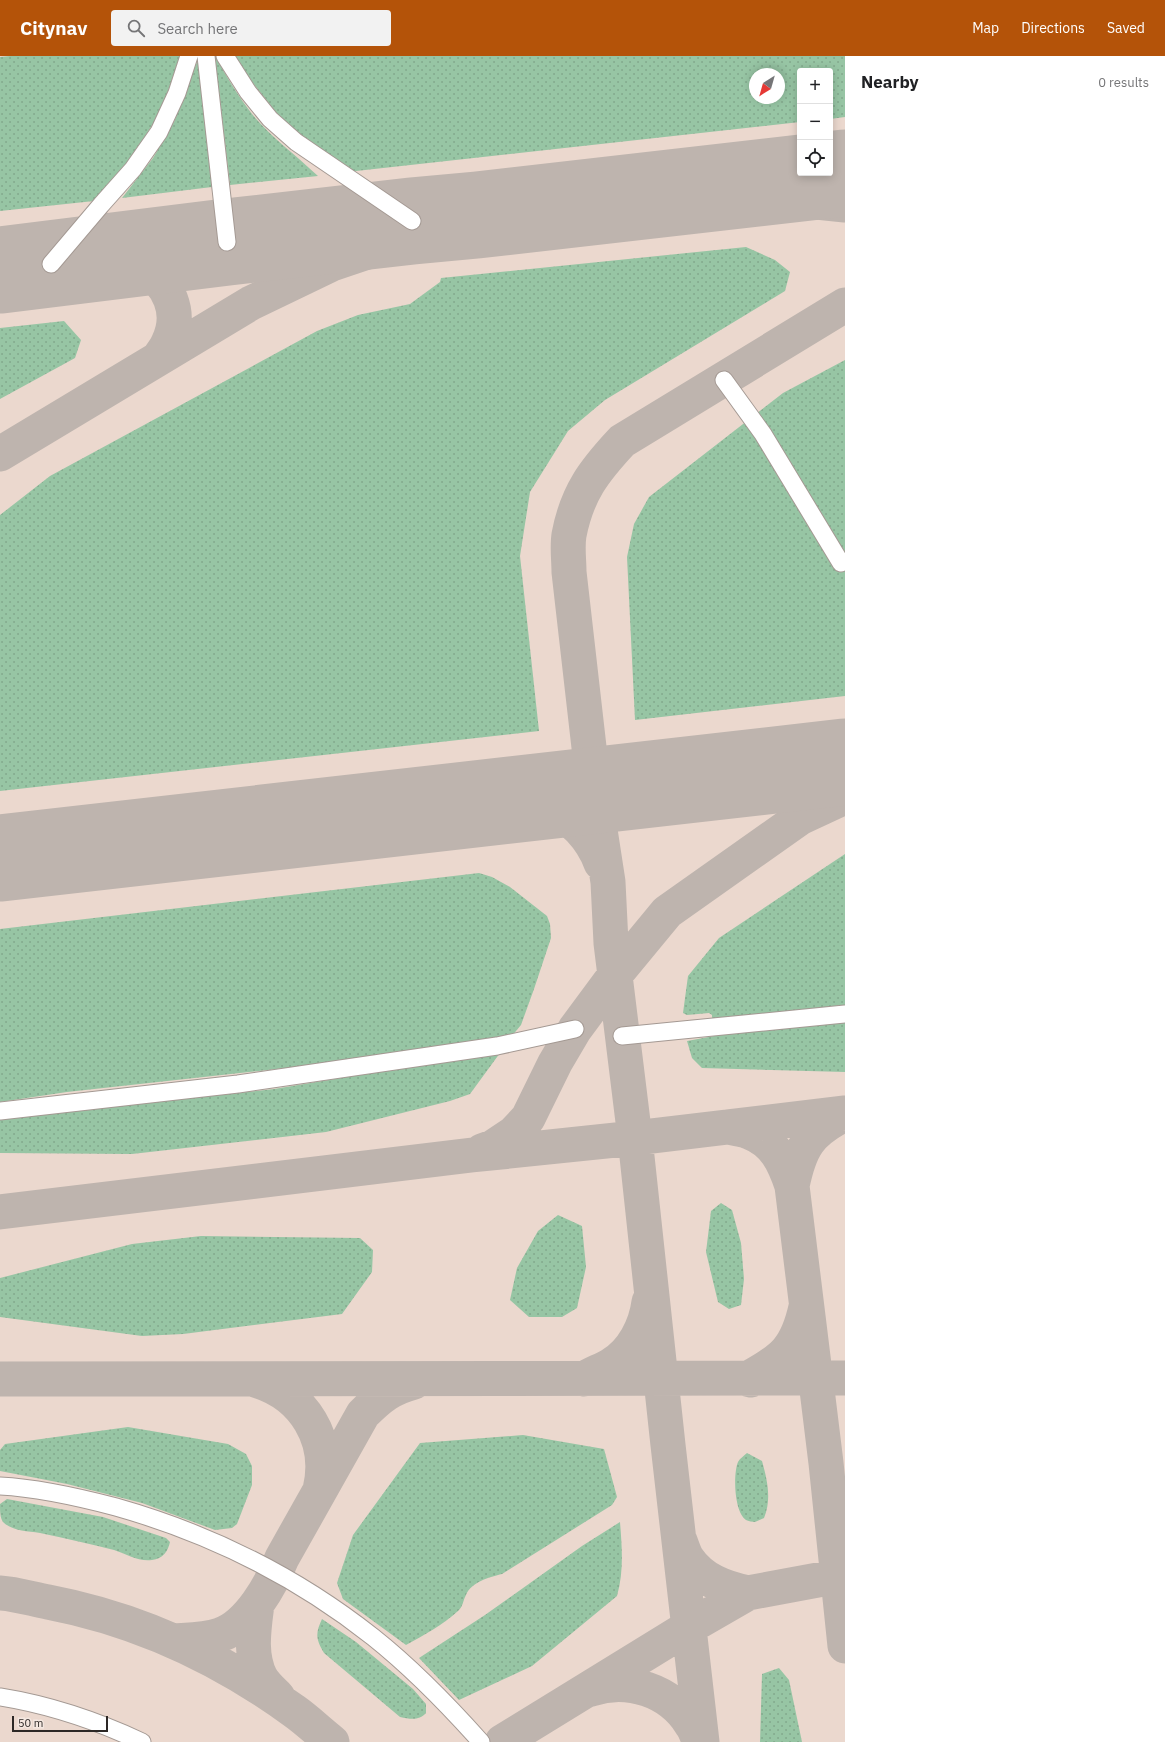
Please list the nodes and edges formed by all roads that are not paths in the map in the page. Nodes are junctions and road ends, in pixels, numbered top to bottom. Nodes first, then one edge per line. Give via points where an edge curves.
1 (190, 56) edge
2 (206, 56) edge
3 (226, 56) edge
4 (412, 221) dead end
5 (227, 242) dead end
6 (51, 264) dead end
7 (724, 380) dead end
8 (841, 563) dead end
9 (845, 1014) edge
10 (575, 1029) dead end
11 (622, 1036) dead end
12 (0, 1111) edge
13 (0, 1486) edge
14 (0, 1697) edge
15 (142, 1742) edge
16 (481, 1742) edge

1 - 6 lane via 177,93 158,132 133,169
2 - 5 lane
3 - 4 lane via 252,97 270,119 296,142
7 - 8 lane via 763,434
9 - 11 lane
10 - 12 lane via 497,1046 238,1084
13 - 16 lane via 67,1494 130,1511 187,1530 235,1551 307,1591 373,1637 436,1694
14 - 15 lane via 73,1714

